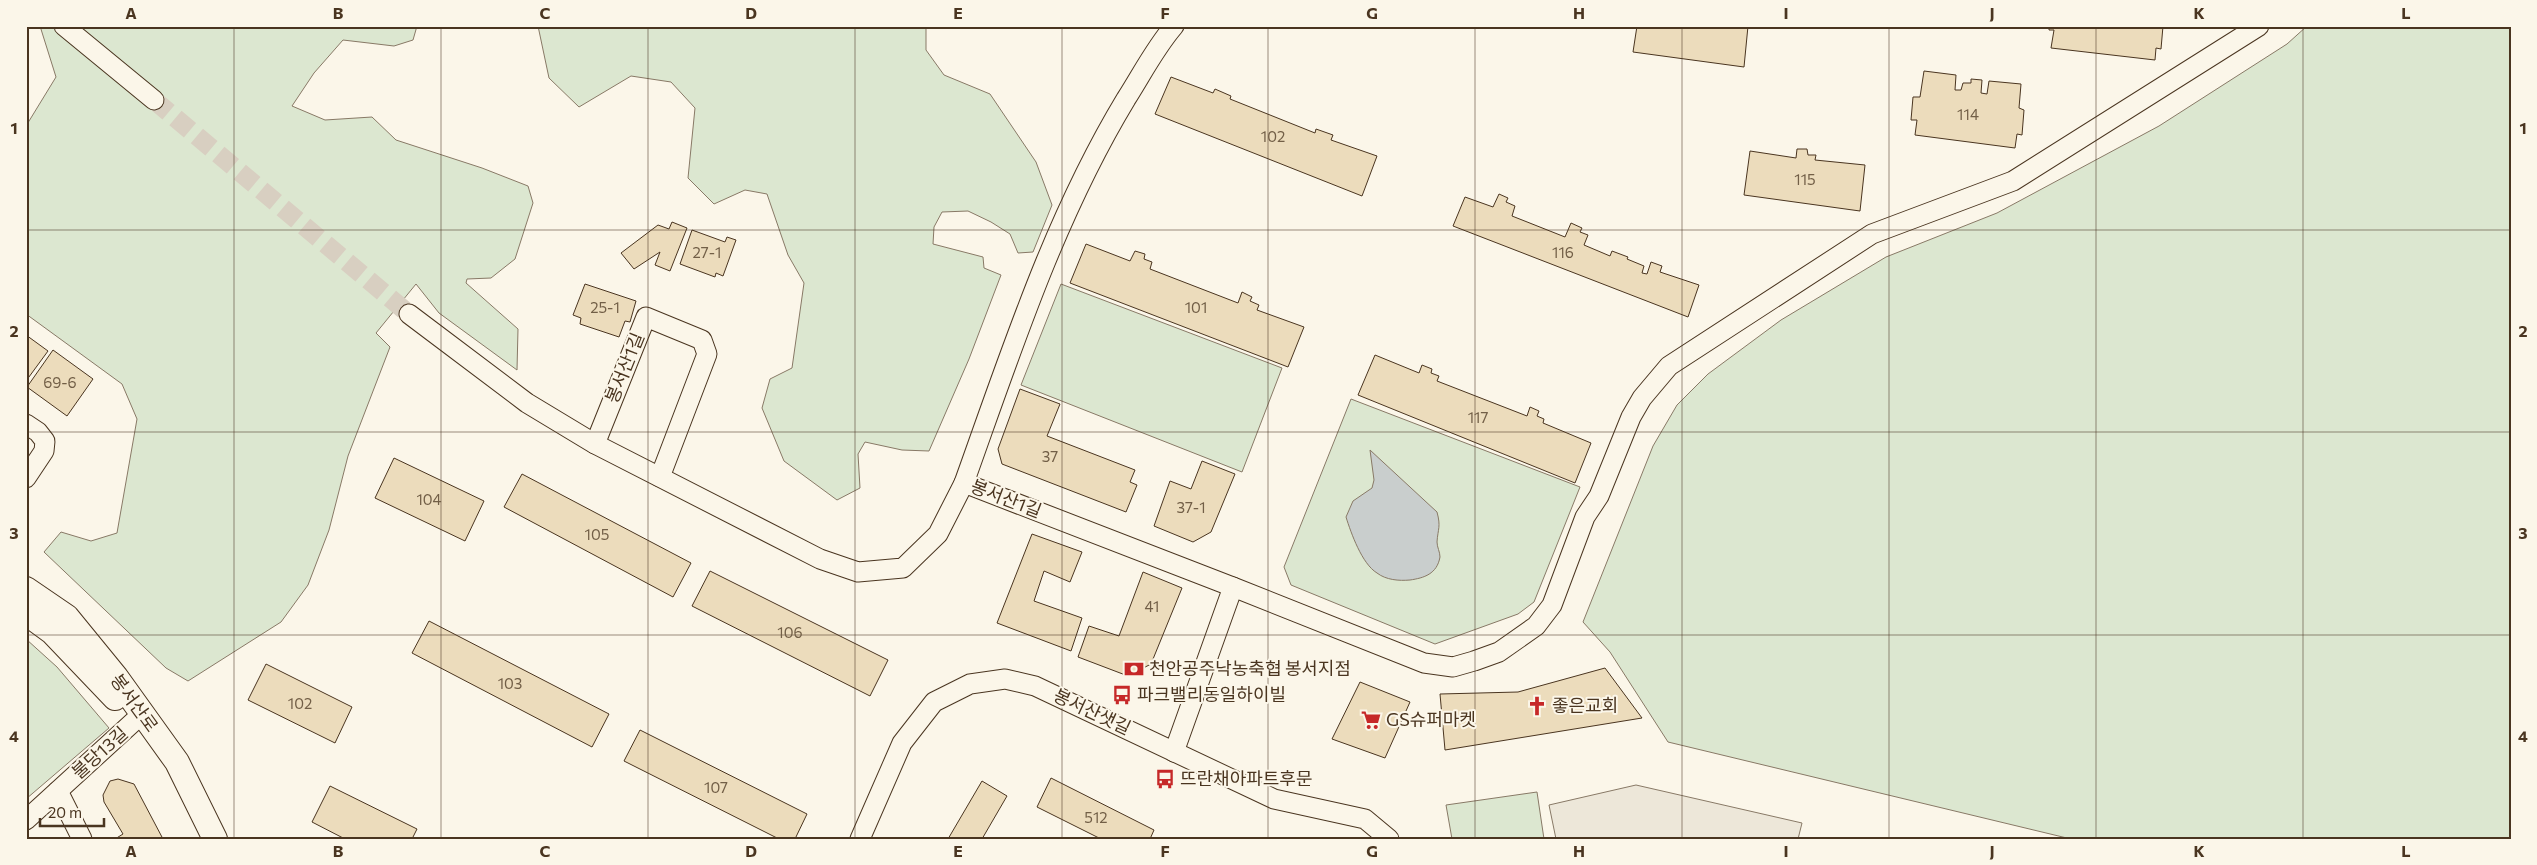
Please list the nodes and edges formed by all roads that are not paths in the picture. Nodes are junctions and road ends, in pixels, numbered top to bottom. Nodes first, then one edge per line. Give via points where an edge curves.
1 (64, 26) edge
2 (1174, 26) edge
3 (2259, 26) edge
4 (154, 100) tunnel mouth
5 (409, 314) tunnel mouth
6 (26, 424) edge
7 (595, 444) junction
8 (660, 477) junction
9 (26, 478) edge
10 (964, 482) junction
11 (1233, 587) junction
12 (26, 589) edge
13 (26, 613) edge
14 (138, 718) junction
15 (1174, 752) junction
16 (58, 791) junction
17 (26, 820) edge
18 (82, 839) edge
19 (202, 839) edge
20 (216, 839) edge
21 (860, 839) edge
22 (1389, 839) edge

1 - 4 street
2 - 10 street via 1159,45 1090,164 1045,264
3 - 11 street, 봉서산1길 via 2013,181 1872,234 1669,366 1642,398 1631,417 1599,496 1585,517 1552,605 1536,626 1499,652 1453,667 1424,663
5 - 7 street, 봉서산1길 via 527,403
6 - 9 street via 45,441 44,452
7 - 8 street, 봉서산1길
7 - 8 street, 봉서산1길 via 646,317 702,340 707,354
8 - 10 street, 봉서산1길 via 820,559 858,572 903,568 938,534
10 - 11 street, 봉서산1길
11 - 15 street
12 - 14 street, 봉서산로 via 67,617 116,677
13 - 14 street, 봉서산로 via 52,632
14 - 16 street, 불당13길
14 - 19 street, 봉서산로
14 - 20 street, 봉서산로 via 176,762
15 - 21 street, 봉서산샛길 via 1035,686 1005,679 970,684 934,702 902,743
15 - 22 street, 봉서산샛길 via 1274,799 1365,819
16 - 17 street, 불당13길
16 - 18 street, 불당13길

